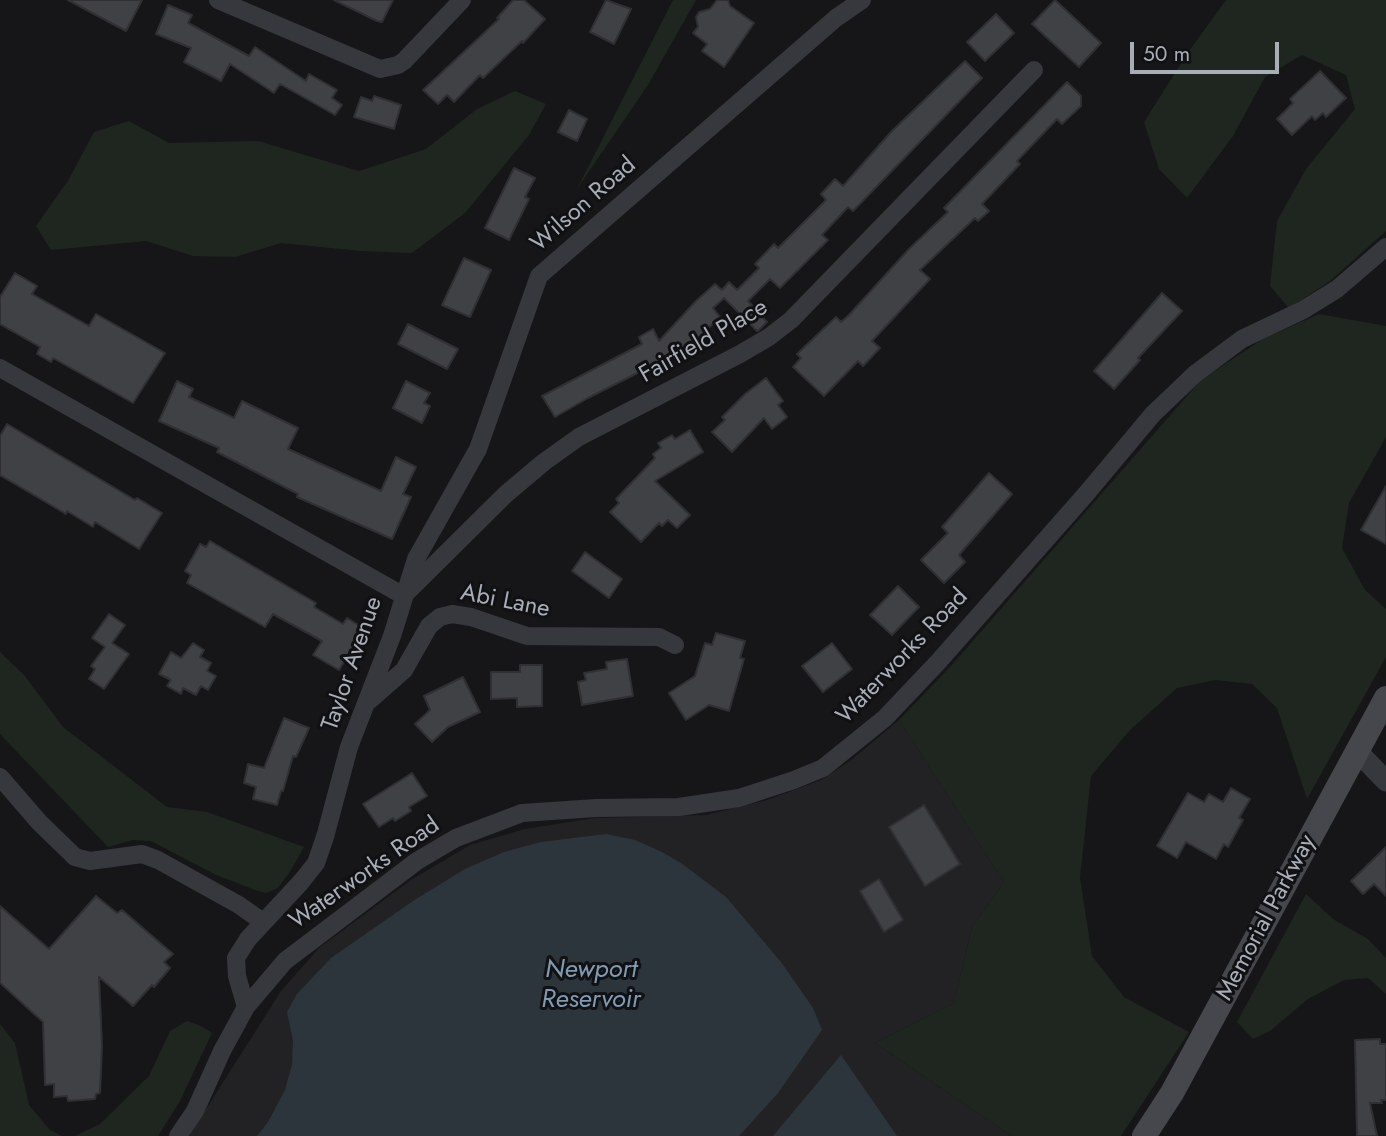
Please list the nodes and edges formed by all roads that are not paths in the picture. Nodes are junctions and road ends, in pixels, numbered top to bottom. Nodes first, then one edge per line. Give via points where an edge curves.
1 (218, 0) edge
2 (462, 0) edge
3 (862, 0) edge
4 (1034, 70) dead end
5 (1386, 247) edge
6 (0, 368) edge
7 (404, 596) junction
8 (675, 645) dead end
9 (1386, 698) edge
10 (364, 705) junction
11 (1357, 751) junction
12 (0, 777) edge
13 (1386, 781) edge
14 (264, 922) junction
15 (246, 1007) junction
16 (178, 1136) edge
17 (1144, 1136) edge

1 - 2 street via 380,69 404,61
3 - 7 street, Wilson Road via 539,276 478,449 416,559
4 - 7 street, Fairfield Place via 791,320 740,354 579,438 544,462
5 - 15 street, Waterworks Road via 1337,289 1242,339 1195,374 1153,414 939,661 885,718 823,768 739,798 679,807 522,813 456,838 417,861 285,961
6 - 7 street, Taylor Avenue
7 - 10 street, Taylor Avenue
8 - 10 street, Abi Lane via 659,636 527,636 452,614 429,626 404,670
9 - 11 main road, Memorial Parkway
10 - 14 street, Taylor Avenue via 316,863
11 - 13 street
11 - 17 main road, Memorial Parkway via 1172,1093
12 - 14 street via 75,858 90,861 142,854 188,875
14 - 15 street, Taylor Avenue via 236,958
15 - 16 street, Waterworks Road

